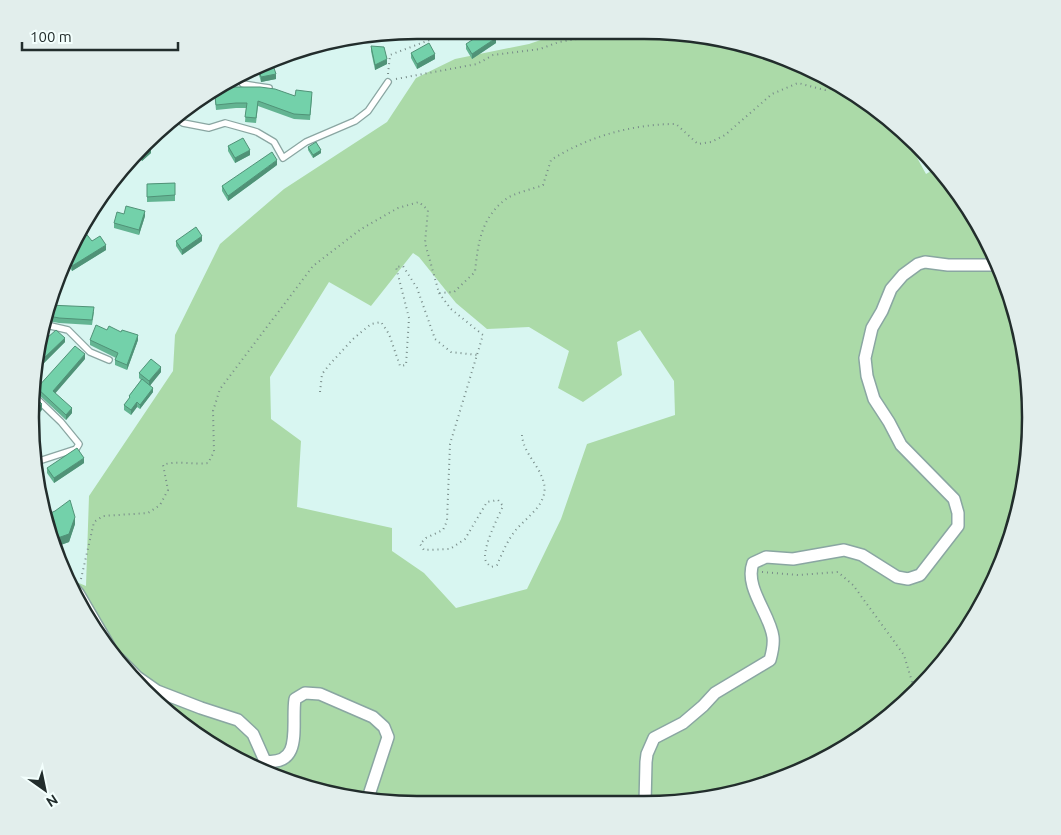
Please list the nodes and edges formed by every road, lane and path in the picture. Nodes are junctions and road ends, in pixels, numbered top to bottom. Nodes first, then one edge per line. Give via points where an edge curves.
1 (432, 39) edge
2 (577, 39) edge
3 (242, 82) edge
4 (388, 82) junction
5 (831, 88) edge
6 (274, 89) edge
7 (181, 122) edge
8 (990, 265) edge
9 (439, 293) junction
10 (50, 326) edge
11 (477, 355) junction
12 (109, 360) dead end
13 (320, 392) dead end
14 (40, 401) edge
15 (522, 435) dead end
16 (41, 460) edge
17 (750, 571) junction
18 (76, 581) edge
19 (912, 683) edge
20 (154, 689) edge
21 (370, 793) edge
22 (645, 796) edge

1 - 4 path via 390,55
2 - 4 path via 540,50 493,55 476,64
3 - 6 lane
4 - 7 lane via 368,111 355,121 306,142 284,158 274,142 257,132 225,123 208,128
5 - 9 path via 825,90 798,83 789,86 772,94 711,142 698,144 676,124 658,124 626,129 572,147 550,160 543,185 507,198 485,221 475,272 454,292
8 - 17 street via 925,262 903,275 891,289 872,328 865,358 866,376 874,399 901,445 954,499 958,526 952,536 920,575 908,578 897,577 862,555 844,550 793,559 766,556 753,564
9 - 11 path via 482,335
9 - 18 path via 425,242 428,210 419,202 398,208 361,230 313,266 220,389 213,410 214,452 208,463 170,462 163,465 168,490 160,505 148,513 103,516 94,522
10 - 12 lane via 68,330 90,352
11 - 13 path via 451,352 435,339 417,288 403,266 396,267 409,318 406,364 400,366 382,322 371,324 322,374
11 - 15 path via 450,444 447,522 443,530 420,544 424,550 450,549 465,538 487,502 498,500 503,506 490,534 485,557 486,563 492,567 496,565 514,532 537,510 544,497 544,482 522,444
14 - 16 lane via 80,444 76,449
17 - 19 path via 798,575 838,572 853,585 904,655
17 - 22 street via 773,636 770,660 715,693 683,723 654,738 647,754
20 - 21 street via 238,720 253,734 265,761 275,763 291,752 295,700 305,694 320,694 373,717 384,727 388,737

